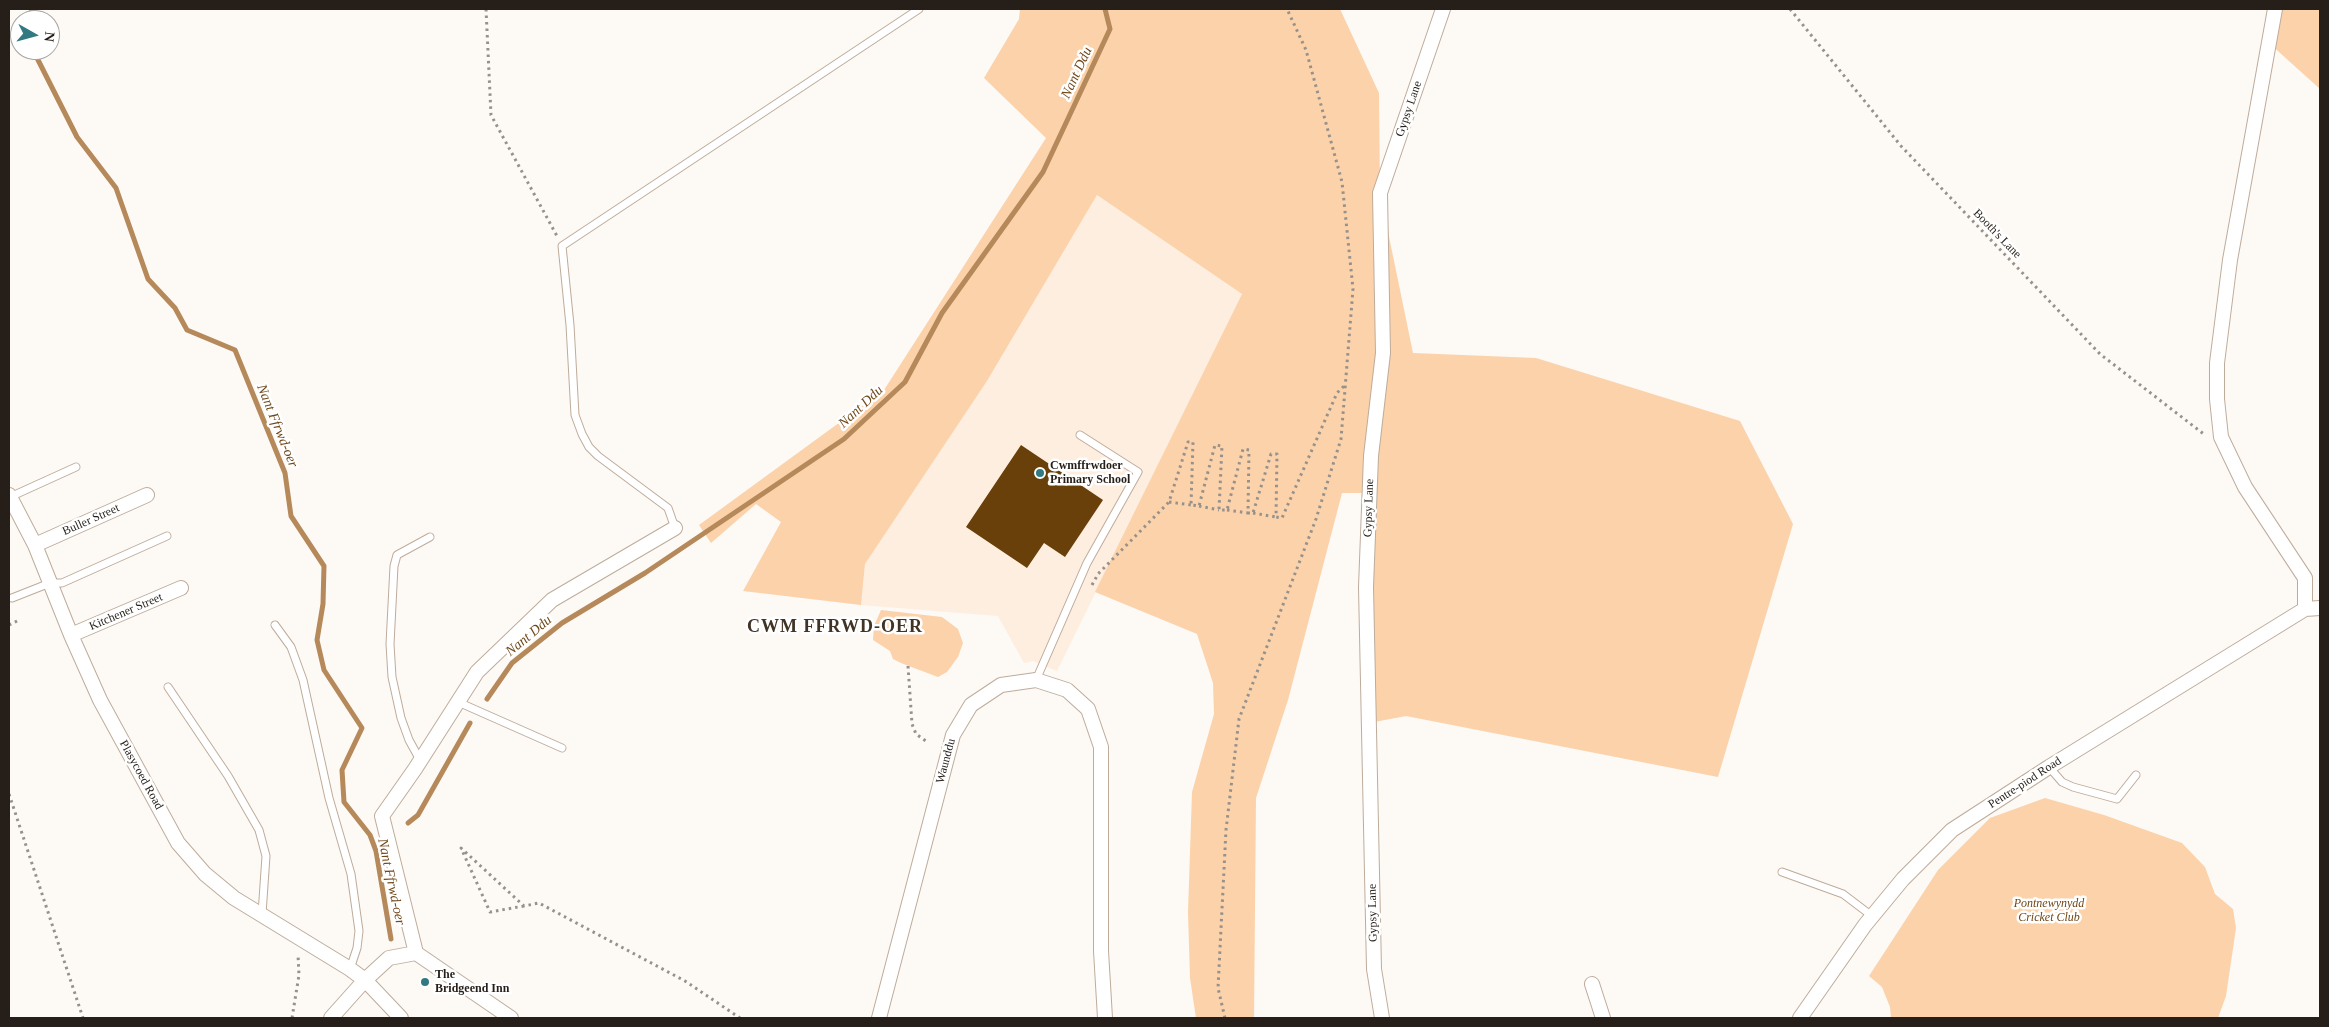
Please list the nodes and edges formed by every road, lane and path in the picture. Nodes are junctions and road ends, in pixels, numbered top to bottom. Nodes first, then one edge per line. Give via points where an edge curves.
1 (486, 9) edge
2 (919, 9) edge
3 (1287, 9) edge
4 (1443, 9) edge
5 (1790, 9) edge
6 (2275, 9) edge
7 (562, 246) junction
8 (1345, 385) junction
9 (1080, 435) dead end
10 (2221, 437) junction
11 (76, 467) dead end
12 (147, 495) dead end
13 (9, 496) edge
14 (1169, 502) junction
15 (1191, 505) junction
16 (1199, 506) junction
17 (1219, 510) junction
18 (1227, 510) junction
19 (1248, 513) junction
20 (1253, 513) junction
21 (1276, 517) junction
22 (675, 528) joint
23 (168, 536) dead end
24 (430, 536) dead end
25 (35, 545) junction
26 (50, 583) junction
27 (181, 588) dead end
28 (1089, 591) dead end
29 (12, 598) dead end
30 (2320, 608) edge
31 (2306, 610) junction
32 (19, 620) dead end
33 (9, 625) edge
34 (275, 625) dead end
35 (71, 636) junction
36 (908, 666) dead end
37 (1036, 680) junction
38 (168, 687) dead end
39 (458, 702) junction
40 (926, 741) dead end
41 (562, 748) dead end
42 (421, 760) junction
43 (2048, 767) junction
44 (2136, 775) dead end
45 (9, 794) edge
46 (1782, 872) dead end
47 (524, 906) junction
48 (262, 914) junction
49 (1872, 916) junction
50 (297, 935) junction
51 (416, 953) junction
52 (350, 969) junction
53 (365, 980) junction
54 (1592, 984) dead end
55 (83, 1018) edge
56 (292, 1018) edge
57 (331, 1018) edge
58 (401, 1018) edge
59 (511, 1018) edge
60 (740, 1018) edge
61 (879, 1018) edge
62 (1105, 1018) edge
63 (1224, 1018) edge
64 (1382, 1018) edge
65 (1603, 1018) edge
66 (1800, 1018) edge

1 - 7 path via 491,115
2 - 7 lane
3 - 8 path via 1306,50 1342,182 1352,289
4 - 64 street, Gypsy Lane via 1380,193 1384,353 1371,456 1366,588 1374,969
5 - 10 path, Booth's Lane via 1901,146 2100,354 2203,434
6 - 10 street via 2229,270 2217,363 2216,399
7 - 22 lane via 575,415 582,434 598,456 668,508
8 - 21 path via 1338,393 1282,518
8 - 63 path via 1340,439 1316,520 1240,719 1226,830 1218,988
9 - 37 lane via 1138,472 1087,563
10 - 31 street via 2245,487 2305,578
11 - 13 lane
12 - 25 street, Buller Street
13 - 25 street, Plasycoed Road
14 - 15 path
14 - 15 path via 1188,442 1193,442
14 - 28 path via 1098,574
15 - 16 path
16 - 17 path
16 - 17 path via 1216,445 1222,446
17 - 18 path
18 - 19 path
18 - 19 path via 1244,449 1249,450
19 - 20 path
20 - 21 path
20 - 21 path via 1270,454 1277,454
22 - 39 street via 552,600 477,672
23 - 26 lane via 62,583
24 - 42 lane via 397,555 390,644 392,677 401,718
25 - 26 street, Plasycoed Road
26 - 29 lane
26 - 35 street, Plasycoed Road
27 - 35 street, Kitchener Street
30 - 31 street
31 - 43 street, Pentre-piod Road
32 - 33 path
34 - 52 lane via 291,647 303,680 329,798 351,874 359,931 358,948
35 - 48 street, Plasycoed Road via 100,700 178,843 205,874 234,898
36 - 40 path via 912,724 916,734
37 - 61 street, Waunddu via 1001,685 971,705 953,735
37 - 62 street, Waunddu via 1067,690 1088,709 1101,747 1101,951
38 - 48 lane via 228,776 259,830 266,856
39 - 41 lane
39 - 42 street
42 - 51 street via 382,816
43 - 44 lane via 2062,782 2117,799
43 - 49 street, Pentre-piod Road via 1952,830 1903,879
45 - 55 path
46 - 49 lane via 1843,894
47 - 47 path via 484,868 461,848 490,912
47 - 60 path via 537,902 556,911 685,981
48 - 50 street, Plasycoed Road
49 - 66 street, Pentre-piod Road
50 - 52 street, Plasycoed Road
50 - 56 path via 299,975
51 - 53 street via 390,958
51 - 59 street
52 - 53 street, Plasycoed Road
53 - 57 street
53 - 58 street, Plasycoed Road
54 - 65 street

